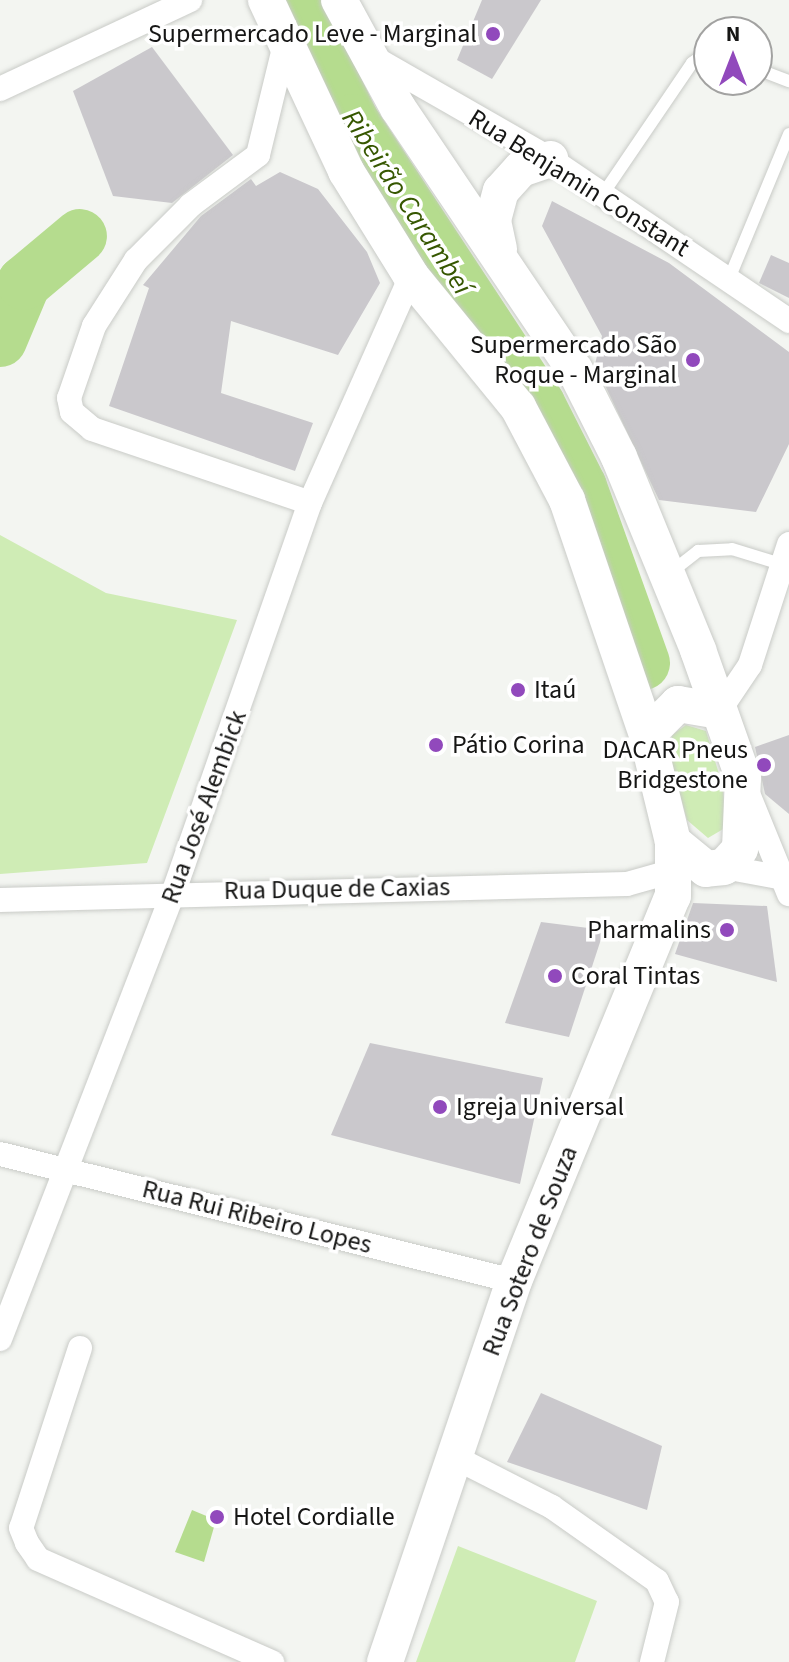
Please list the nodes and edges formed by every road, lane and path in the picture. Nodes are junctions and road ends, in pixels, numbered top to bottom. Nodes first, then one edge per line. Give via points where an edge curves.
1 (190, 0) edge
2 (266, 0) edge
3 (339, 0) edge
4 (285, 44) junction
5 (366, 52) junction
6 (693, 62) edge
7 (0, 89) edge
8 (789, 134) edge
9 (550, 159) junction
10 (603, 194) junction
11 (499, 249) junction
12 (411, 276) junction
13 (729, 279) junction
14 (789, 321) edge
15 (310, 503) junction
16 (784, 563) edge
17 (668, 575) junction
18 (719, 711) junction
19 (647, 735) junction
20 (743, 777) junction
21 (690, 869) junction
22 (788, 884) edge
23 (174, 891) junction
24 (0, 900) edge
25 (0, 1154) edge
26 (70, 1171) junction
27 (514, 1281) junction
28 (0, 1339) edge
29 (80, 1348) dead end
30 (454, 1457) junction
31 (386, 1660) edge
32 (272, 1662) edge
33 (652, 1662) edge

1 - 7 street
2 - 4 main road
3 - 5 main road, Rua Sotero de Souza
4 - 12 main road via 346,171
4 - 15 street via 258,155 191,205 136,260 94,326 69,398 72,412 92,429
5 - 9 street, Rua Benjamin Constant
5 - 11 main road, Rua Sotero de Souza
6 - 10 lane
8 - 13 lane
9 - 10 street, Rua Benjamin Constant
9 - 11 main road via 521,169 501,191 493,220
10 - 13 street, Rua Benjamin Constant
11 - 17 main road, Rua Sotero de Souza via 575,370
12 - 15 street, Rua José Alembick
12 - 19 main road via 518,407 567,500
13 - 14 street, Rua Benjamin Constant
15 - 23 street, Rua José Alembick
16 - 17 lane via 732,549 698,551
16 - 18 street via 750,665
17 - 18 main road, Rua Sotero de Souza
18 - 19 main road via 678,704
18 - 20 main road, Rua Sotero de Souza
19 - 21 main road
20 - 21 main road, Rua Sotero de Souza via 743,839
20 - 22 street, Rua Duque de Caxias
21 - 22 street, Rua Duque de Caxias
21 - 23 street, Rua Duque de Caxias via 627,884
21 - 27 main road, Rua Sotero de Souza
23 - 24 street, Rua Duque de Caxias
23 - 26 street, Rua José Alembick
25 - 26 street, Rua Rui Ribeiro Lopes
26 - 27 street, Rua Rui Ribeiro Lopes
26 - 28 street, Rua José Alembick
27 - 30 main road, Rua Sotero de Souza
29 - 32 street via 21,1528 27,1543 38,1559
30 - 31 main road, Rua Sotero de Souza
30 - 33 street via 552,1507 657,1581 667,1602

